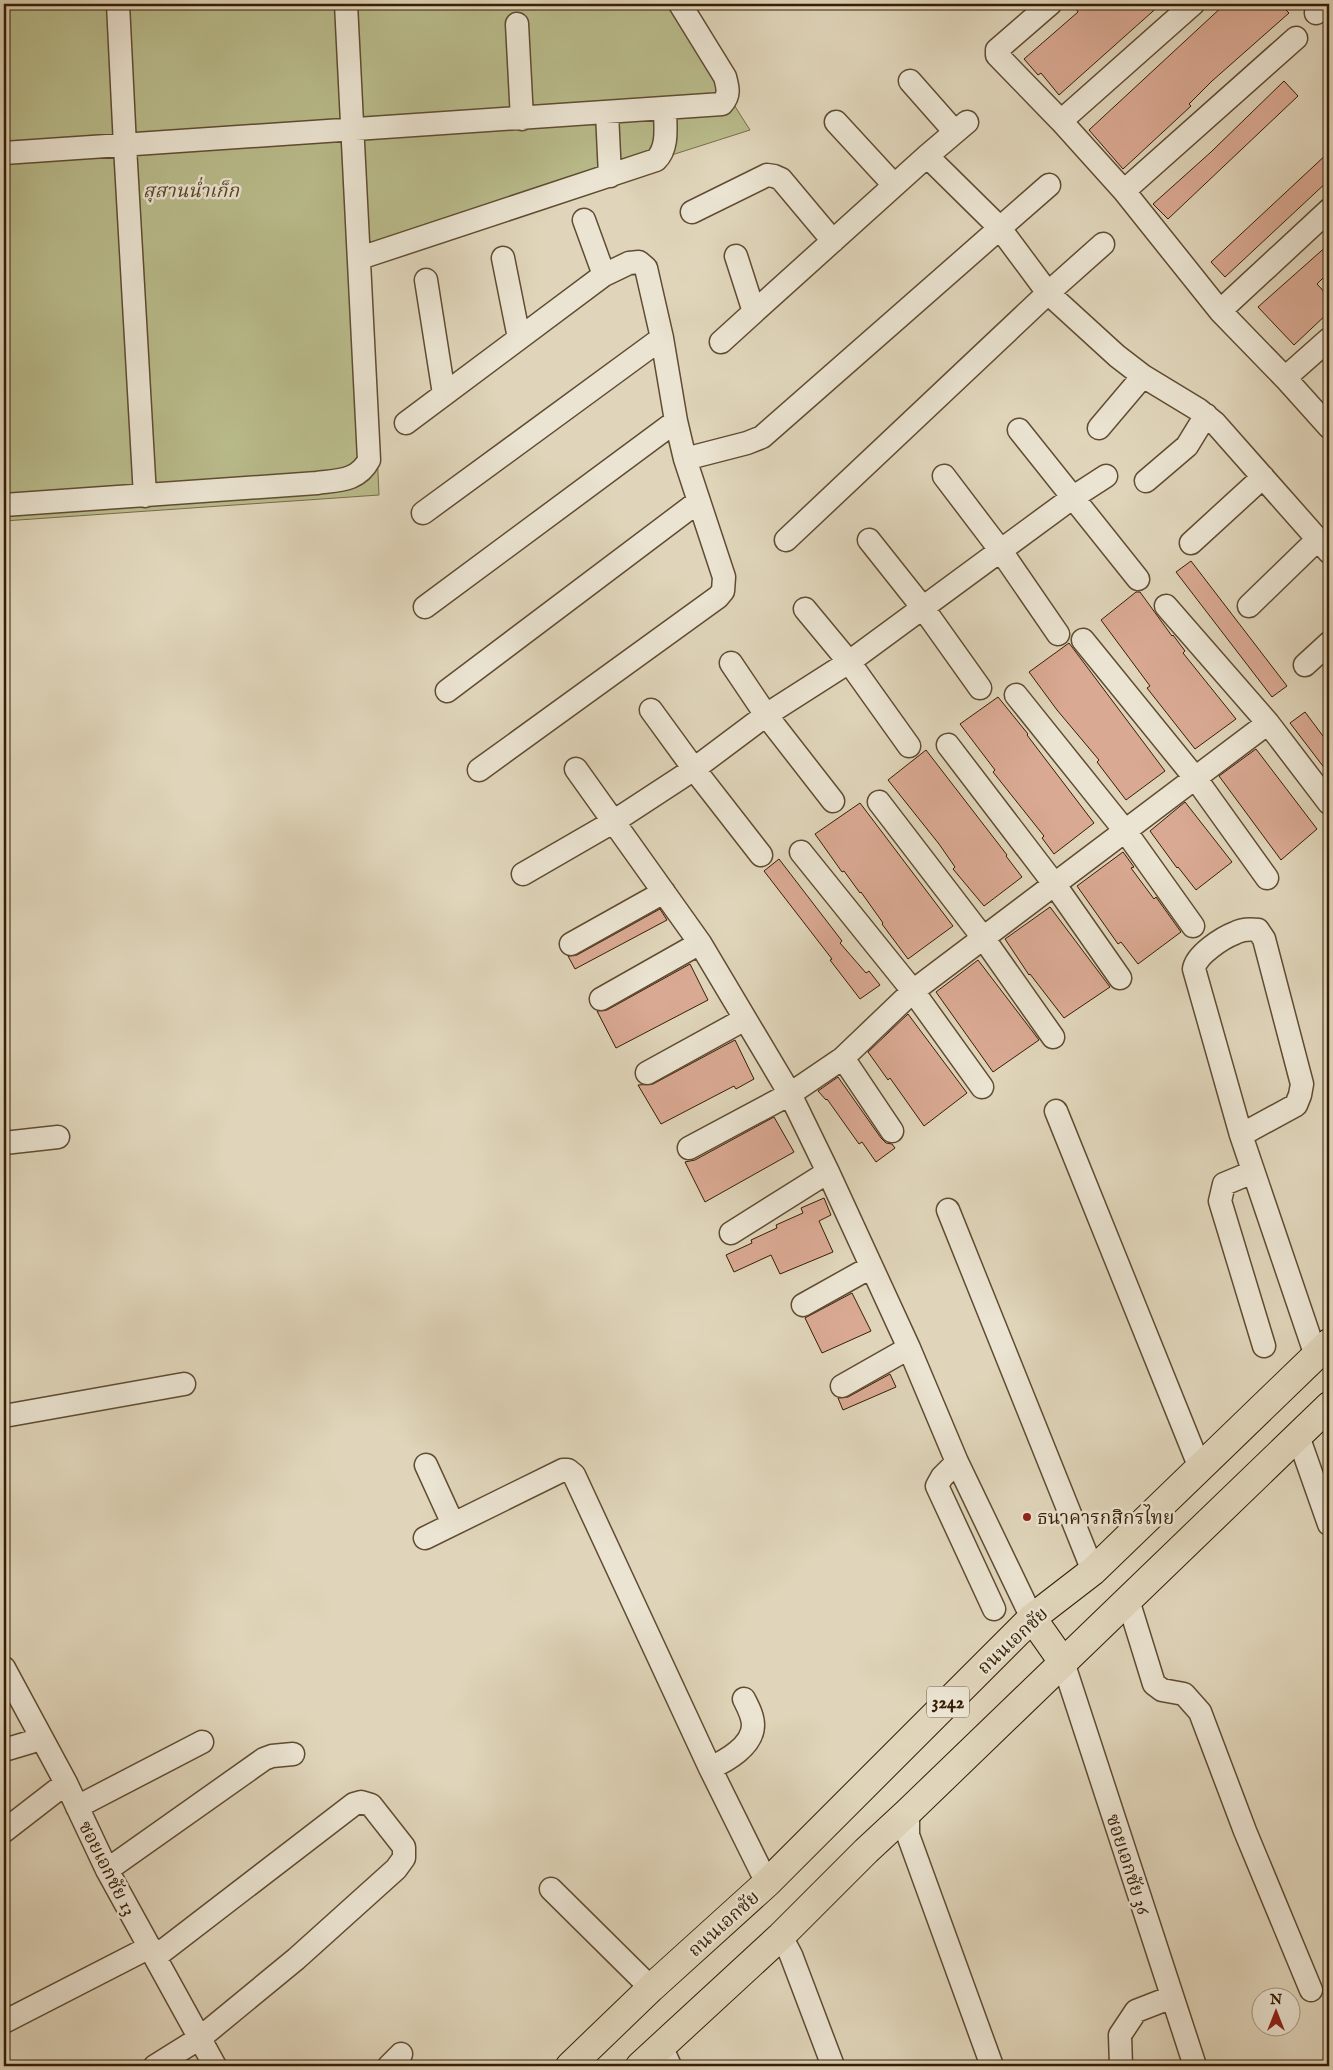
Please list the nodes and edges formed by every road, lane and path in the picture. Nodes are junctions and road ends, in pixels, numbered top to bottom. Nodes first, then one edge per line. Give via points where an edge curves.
1 (118, 4) edge
2 (346, 4) edge
3 (680, 4) edge
4 (1050, 4) edge
5 (1193, 4) edge
6 (517, 24) dead end
7 (1296, 38) dead end
8 (910, 81) dead end
9 (665, 109) junction
10 (607, 113) junction
11 (522, 119) junction
12 (1061, 121) junction
13 (836, 122) dead end
14 (354, 130) junction
15 (124, 146) junction
16 (4, 153) edge
17 (927, 156) junction
18 (610, 176) junction
19 (894, 185) junction
20 (1049, 185) dead end
21 (1124, 191) junction
22 (1329, 210) edge
23 (692, 212) dead end
24 (584, 220) dead end
25 (999, 228) junction
26 (833, 242) junction
27 (1103, 244) dead end
28 (736, 256) dead end
29 (360, 258) junction
30 (504, 258) dead end
31 (604, 275) junction
32 (426, 280) dead end
33 (1048, 292) junction
34 (1220, 311) junction
35 (754, 312) junction
36 (519, 338) junction
37 (662, 338) junction
38 (1329, 339) edge
39 (721, 342) dead end
40 (1143, 376) junction
41 (1285, 378) junction
42 (444, 394) junction
43 (1206, 415) junction
44 (676, 421) junction
45 (406, 423) dead end
46 (1329, 427) edge
47 (1099, 428) dead end
48 (1019, 430) dead end
49 (685, 458) junction
50 (944, 476) dead end
51 (1106, 476) dead end
52 (1263, 477) junction
53 (1146, 481) dead end
54 (145, 496) junction
55 (1072, 498) junction
56 (699, 501) junction
57 (4, 505) edge
58 (423, 513) dead end
59 (786, 540) dead end
60 (869, 540) dead end
61 (1191, 543) dead end
62 (1324, 545) edge
63 (1001, 551) junction
64 (1138, 579) dead end
65 (1166, 606) dead end
66 (1249, 606) dead end
67 (425, 607) dead end
68 (924, 608) junction
69 (805, 609) dead end
70 (1058, 634) dead end
71 (1083, 640) dead end
72 (1329, 643) edge
73 (849, 662) junction
74 (731, 663) dead end
75 (1304, 666) dead end
76 (980, 688) dead end
77 (447, 691) dead end
78 (1016, 695) dead end
79 (651, 710) dead end
80 (766, 715) junction
81 (1268, 723) junction
82 (948, 745) dead end
83 (910, 746) dead end
84 (576, 769) dead end
85 (694, 769) junction
86 (479, 770) dead end
87 (1196, 778) junction
88 (833, 801) dead end
89 (879, 802) dead end
90 (1329, 803) edge
91 (614, 822) junction
92 (1126, 832) junction
93 (801, 852) dead end
94 (761, 855) dead end
95 (524, 874) dead end
96 (1267, 878) dead end
97 (1056, 885) junction
98 (664, 892) junction
99 (1193, 926) dead end
100 (984, 939) junction
101 (700, 943) junction
102 (572, 944) dead end
103 (1120, 978) dead end
104 (913, 991) junction
105 (601, 999) dead end
106 (745, 1019) junction
107 (1053, 1037) dead end
108 (843, 1058) junction
109 (647, 1073) dead end
110 (982, 1087) dead end
111 (790, 1094) junction
112 (1056, 1111) dead end
113 (892, 1131) dead end
114 (1241, 1135) junction
115 (58, 1137) dead end
116 (4, 1143) edge
117 (689, 1148) dead end
118 (828, 1172) junction
119 (1253, 1172) junction
120 (948, 1210) dead end
121 (731, 1232) dead end
122 (871, 1267) junction
123 (803, 1305) dead end
124 (1264, 1346) dead end
125 (909, 1348) junction
126 (1322, 1350) edge
127 (184, 1384) dead end
128 (842, 1386) dead end
129 (1329, 1406) edge
130 (4, 1416) edge
131 (1298, 1436) junction
132 (958, 1462) junction
133 (426, 1465) dead end
134 (1200, 1468) junction
135 (453, 1524) junction
136 (1329, 1524) edge
137 (425, 1538) dead end
138 (1093, 1571) junction
139 (1128, 1600) junction
140 (994, 1609) dead end
141 (1032, 1618) junction
142 (1063, 1662) junction
143 (4, 1668) edge
144 (744, 1699) dead end
145 (41, 1739) junction
146 (202, 1742) dead end
147 (4, 1750) edge
148 (293, 1754) dead end
149 (710, 1768) junction
150 (66, 1783) junction
151 (77, 1807) junction
152 (908, 1812) junction
153 (4, 1831) edge
154 (107, 1870) junction
155 (767, 1883) junction
156 (551, 1889) dead end
157 (781, 1936) junction
158 (153, 1952) junction
159 (651, 1988) junction
160 (1311, 1990) dead end
161 (1172, 1997) junction
162 (4, 2022) edge
163 (200, 2038) junction
164 (665, 2056) edge
165 (155, 2066) edge
166 (215, 2066) edge
167 (570, 2066) edge
168 (640, 2066) edge
169 (833, 2066) edge
170 (992, 2066) edge
171 (1122, 2066) edge
172 (1195, 2066) edge

1 - 15 street
2 - 14 street
3 - 9 street via 725,77 727,98 722,104
4 - 12 street via 996,52
5 - 12 street
6 - 11 street
7 - 21 street
8 - 17 street via 961,127
9 - 10 street
9 - 18 street via 662,155
10 - 11 street
10 - 18 street
11 - 14 street
12 - 21 street
13 - 19 street
14 - 15 street
14 - 29 street
15 - 16 street
15 - 54 street
17 - 19 street
17 - 25 street
18 - 29 street
19 - 26 street
20 - 25 street
21 - 34 street
22 - 34 street
23 - 26 street via 767,175 774,176
24 - 31 street
25 - 33 street
25 - 49 street via 762,437
26 - 35 street
27 - 33 street
28 - 35 street
29 - 54 street via 369,460 365,468 357,475 317,484
30 - 36 street
31 - 36 street
31 - 37 street via 629,263 639,262 646,268
32 - 42 street
33 - 40 street
33 - 59 street
34 - 41 street
35 - 39 street
36 - 42 street
37 - 44 street
37 - 58 street
38 - 41 street
40 - 43 street
40 - 47 street
41 - 46 street
42 - 45 street
43 - 52 street
43 - 53 street via 1187,446
44 - 49 street
44 - 67 street
48 - 55 street
49 - 56 street
50 - 63 street
51 - 55 street
52 - 61 street
52 - 62 street
54 - 57 street
55 - 63 street
55 - 64 street
56 - 77 street
56 - 86 street via 724,577 724,591
60 - 68 street
62 - 66 street
63 - 68 street
63 - 70 street
65 - 81 street
68 - 73 street
68 - 76 street
69 - 73 street
71 - 87 street
72 - 75 street
73 - 80 street
73 - 83 street
74 - 80 street
78 - 92 street
79 - 85 street
80 - 85 street
80 - 88 street
81 - 87 street
81 - 90 street
82 - 97 street
84 - 91 street
85 - 91 street
85 - 94 street
87 - 92 street
87 - 96 street
89 - 100 street
91 - 95 street
91 - 98 street
92 - 97 street
92 - 99 street
93 - 104 street
97 - 100 street
97 - 103 street
98 - 101 street
98 - 102 street
100 - 104 street
100 - 107 street
101 - 105 street
101 - 106 street
104 - 108 street
104 - 110 street
106 - 109 street
106 - 111 street
108 - 111 street
108 - 113 street
111 - 117 street
111 - 118 street
112 - 134 street
114 - 114 street via 1296,1105 1302,1084 1264,939 1258,930 1249,929 1235,932 1204,952 1194,963
114 - 119 street
115 - 116 street
118 - 121 street
118 - 122 street
119 - 124 street via 1224,1184 1220,1201
119 - 126 street
120 - 138 street
122 - 123 street
122 - 125 street
125 - 128 street
125 - 132 street
126 - 134 main road, ถนนเอกชัย / 3242
127 - 130 street
129 - 131 main road, 3242
131 - 136 street
131 - 139 main road, 3242
132 - 140 street via 937,1486
132 - 141 street
133 - 135 street
134 - 138 main road, ถนนเอกชัย / 3242
135 - 137 street
135 - 149 street via 563,1470 574,1475
138 - 141 main road, ถนนเอกชัย / 3242
139 - 142 main road, 3242
139 - 160 street via 1154,1684 1162,1690 1184,1694 1200,1712
141 - 142 main road
141 - 155 main road, ถนนเอกชัย / 3242
142 - 152 main road, 3242
142 - 161 street, ซอยเอกชัย 36
143 - 145 street, ซอยเอกชัย 13
144 - 149 street via 752,1716 752,1734 746,1744
145 - 147 street
145 - 150 street, ซอยเอกชัย 13
146 - 151 street
148 - 154 street via 264,1759
149 - 155 street
150 - 151 street, ซอยเอกชัย 13
150 - 153 street
151 - 154 street, ซอยเอกชัย 13
152 - 157 main road, 3242
152 - 170 street via 908,1835
154 - 158 street, ซอยเอกชัย 13
155 - 159 main road, ถนนเอกชัย / 3242
156 - 159 street
157 - 164 main road, 3242
157 - 169 street
158 - 162 street
158 - 163 street, ซอยเอกชัย 13
158 - 163 street via 354,1804 361,1802 372,1806 404,1847 404,1858 396,1869 296,1959
159 - 167 main road, ถนนเอกชัย / 3242
161 - 171 street via 1136,2011 1120,2035
161 - 172 street, ซอยเอกชัย 36
163 - 165 street
163 - 166 street, ซอยเอกชัย 13
164 - 168 main road, 3242

